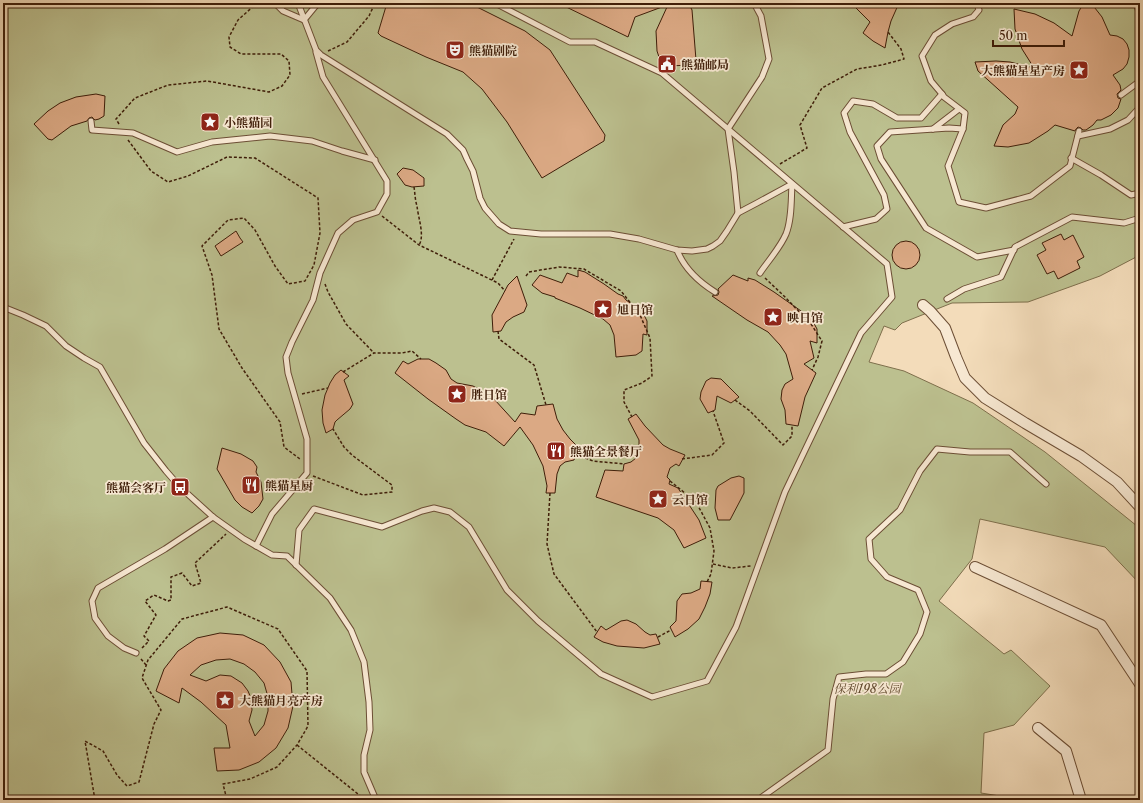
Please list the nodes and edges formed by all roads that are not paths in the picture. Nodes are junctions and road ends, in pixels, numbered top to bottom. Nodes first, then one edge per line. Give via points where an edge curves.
1 (275, 3) edge
2 (298, 3) edge
3 (318, 3) edge
4 (495, 3) edge
5 (754, 3) edge
6 (977, 3) edge
7 (1136, 3) edge
8 (1140, 16) edge
9 (304, 20) junction
10 (316, 50) junction
11 (1140, 81) edge
12 (942, 94) junction
13 (1121, 95) dead end
14 (1140, 107) edge
15 (959, 109) junction
16 (91, 121) dead end
17 (728, 129) junction
18 (932, 129) junction
19 (963, 129) junction
20 (1072, 158) junction
21 (374, 160) junction
22 (792, 184) junction
23 (1140, 193) edge
24 (738, 213) junction
25 (1140, 218) edge
26 (843, 227) junction
27 (677, 250) junction
28 (1014, 250) junction
29 (760, 273) road end
30 (715, 292) dead end
31 (948, 299) dead end
32 (923, 305) dead end
33 (3, 307) edge
34 (1046, 484) dead end
35 (1140, 507) edge
36 (213, 516) junction
37 (256, 546) junction
38 (296, 564) junction
39 (975, 567) dead end
40 (136, 653) road end
41 (1140, 684) edge
42 (1038, 728) dead end
43 (375, 798) edge
44 (759, 800) edge
45 (1081, 800) edge

1 - 9 lane via 283,11
2 - 9 lane
3 - 9 lane
4 - 17 lane via 570,42 595,42 662,73
5 - 17 lane via 761,16 769,59 762,77
6 - 12 lane via 979,10 972,17 952,24 935,35 922,56 930,81
7 - 8 lane
9 - 10 lane
10 - 21 lane via 323,77
10 - 27 lane via 454,140 473,171 485,208 498,224 510,231 541,234 610,234
11 - 13 lane
12 - 15 lane
12 - 26 lane via 921,118 897,118 873,104 853,101 844,113 850,132 884,195 887,209 876,219
14 - 20 lane via 1128,120 1110,129 1078,134
15 - 18 lane
15 - 19 lane via 965,113
16 - 21 lane via 92,130 133,133 177,152 212,142 270,136 312,140
17 - 22 lane
17 - 24 lane
18 - 19 lane
18 - 28 lane via 890,132 877,146 880,159 926,228 977,257
19 - 20 lane via 948,166 959,202 986,208 1031,196 1070,166
20 - 23 lane via 1131,195
21 - 37 lane via 387,181 387,194 377,212 353,220 338,233 320,273 313,300 286,358 307,439 307,473 272,514
22 - 24 lane
22 - 26 lane
22 - 29 lane via 786,234
24 - 27 lane via 728,231 713,246 700,251
25 - 28 lane via 1124,224 1072,217 1015,247
26 - 38 lane via 887,264 892,297 861,333 785,492 736,627 706,681 652,697 600,674 538,621 507,590 468,527 450,512 434,508 382,527 314,509 299,530
27 - 30 lane via 688,269
28 - 31 lane via 1001,277 964,289
32 - 35 street via 945,328 965,378 985,398 1081,456 1117,482
33 - 36 lane via 46,326 66,346 100,367 144,443 180,487
34 - 44 lane via 1010,452 937,449 920,471 900,510 869,539 871,558 887,577 918,590 927,612 920,634 903,662 886,674 840,677 833,699 828,750
36 - 37 lane
36 - 40 lane via 165,549 98,588 92,601 95,618 108,636
37 - 38 lane via 272,555 287,556
38 - 43 lane via 330,598 351,630 364,662 370,730 364,755 364,772
39 - 41 street via 1101,625
42 - 45 street via 1066,751

